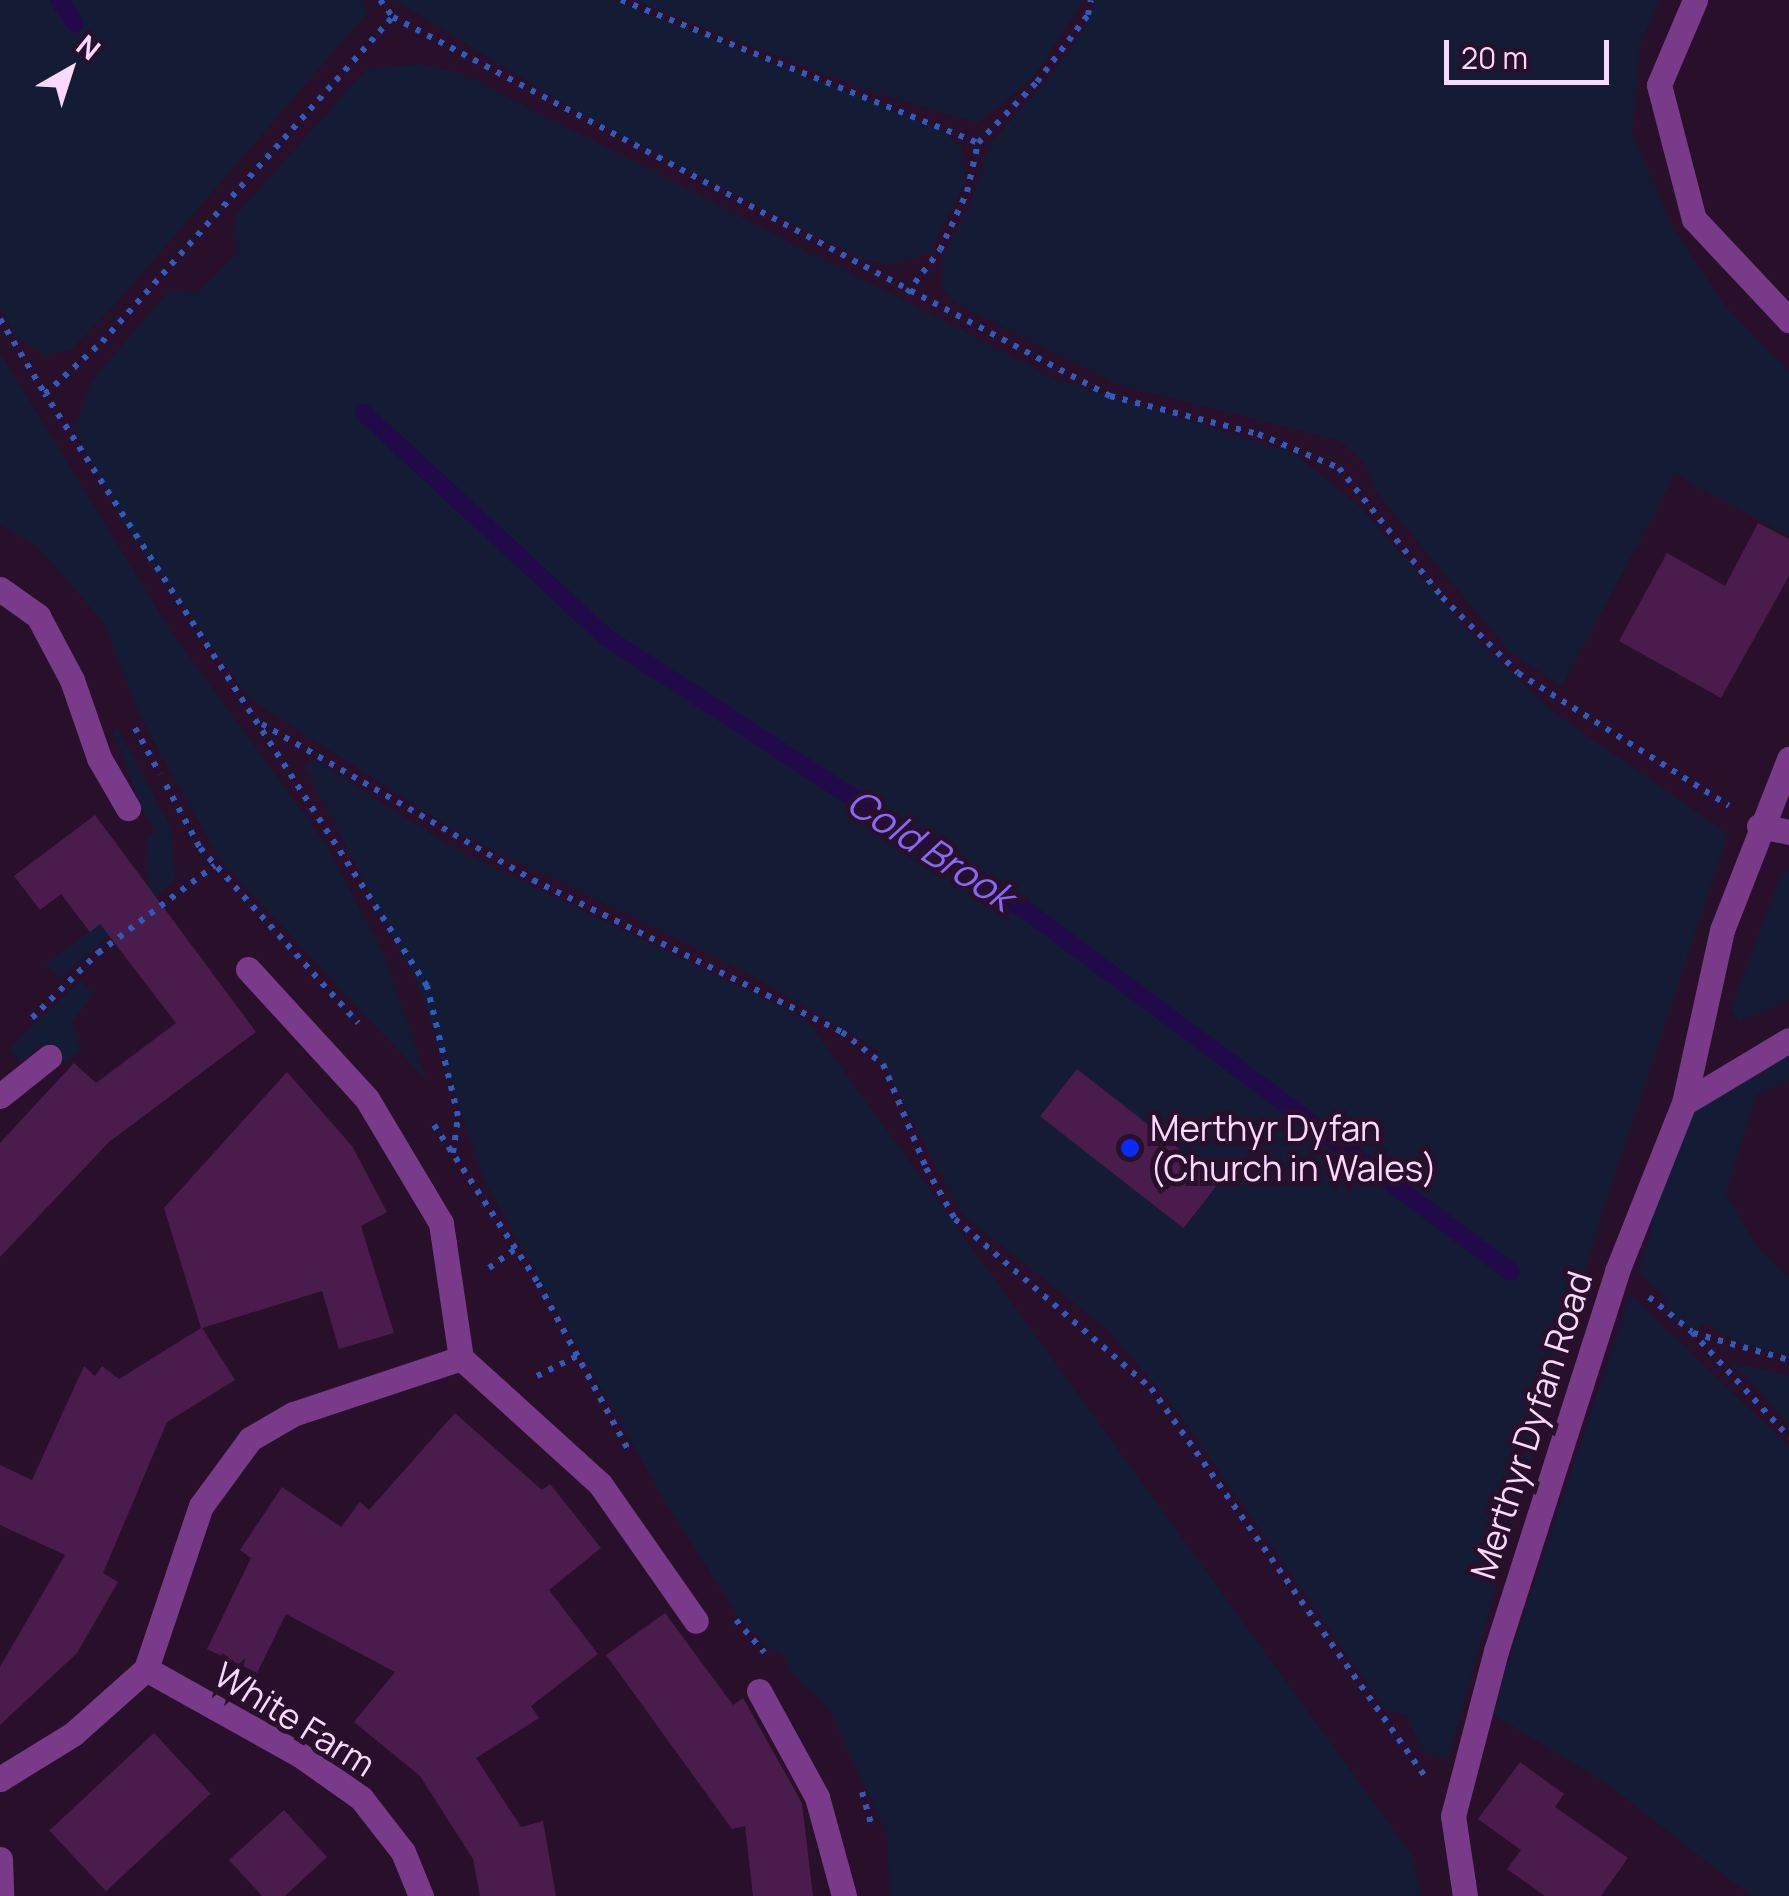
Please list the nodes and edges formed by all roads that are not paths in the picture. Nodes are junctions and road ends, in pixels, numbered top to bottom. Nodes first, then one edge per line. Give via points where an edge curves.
1 (1694, 0) edge
2 (1789, 320) edge
3 (0, 589) edge
4 (1789, 759) edge
5 (128, 808) dead end
6 (1759, 826) junction
7 (1789, 832) edge
8 (248, 969) dead end
9 (1789, 1040) edge
10 (49, 1057) dead end
11 (0, 1096) edge
12 (1684, 1103) junction
13 (461, 1358) junction
14 (696, 1621) dead end
15 (146, 1669) junction
16 (759, 1692) dead end
17 (0, 1779) edge
18 (0, 1858) edge
19 (0, 1896) edge
20 (421, 1896) edge
21 (844, 1896) edge
22 (1465, 1896) edge

1 - 2 street via 1659,85 1694,220
3 - 5 street via 38,616 72,680 98,758
4 - 6 street, Merthyr Dyfan Road
6 - 7 street
6 - 12 street, Merthyr Dyfan Road via 1722,930
8 - 13 street via 366,1099 441,1223
9 - 12 street
10 - 11 street
12 - 22 street, Merthyr Dyfan Road via 1617,1271 1496,1651 1453,1816
13 - 14 street via 600,1484
13 - 15 street via 293,1414 250,1439 201,1506
15 - 17 street via 73,1734
15 - 20 street, White Farm via 300,1755 361,1798 403,1852
16 - 21 street via 817,1797
18 - 19 street

